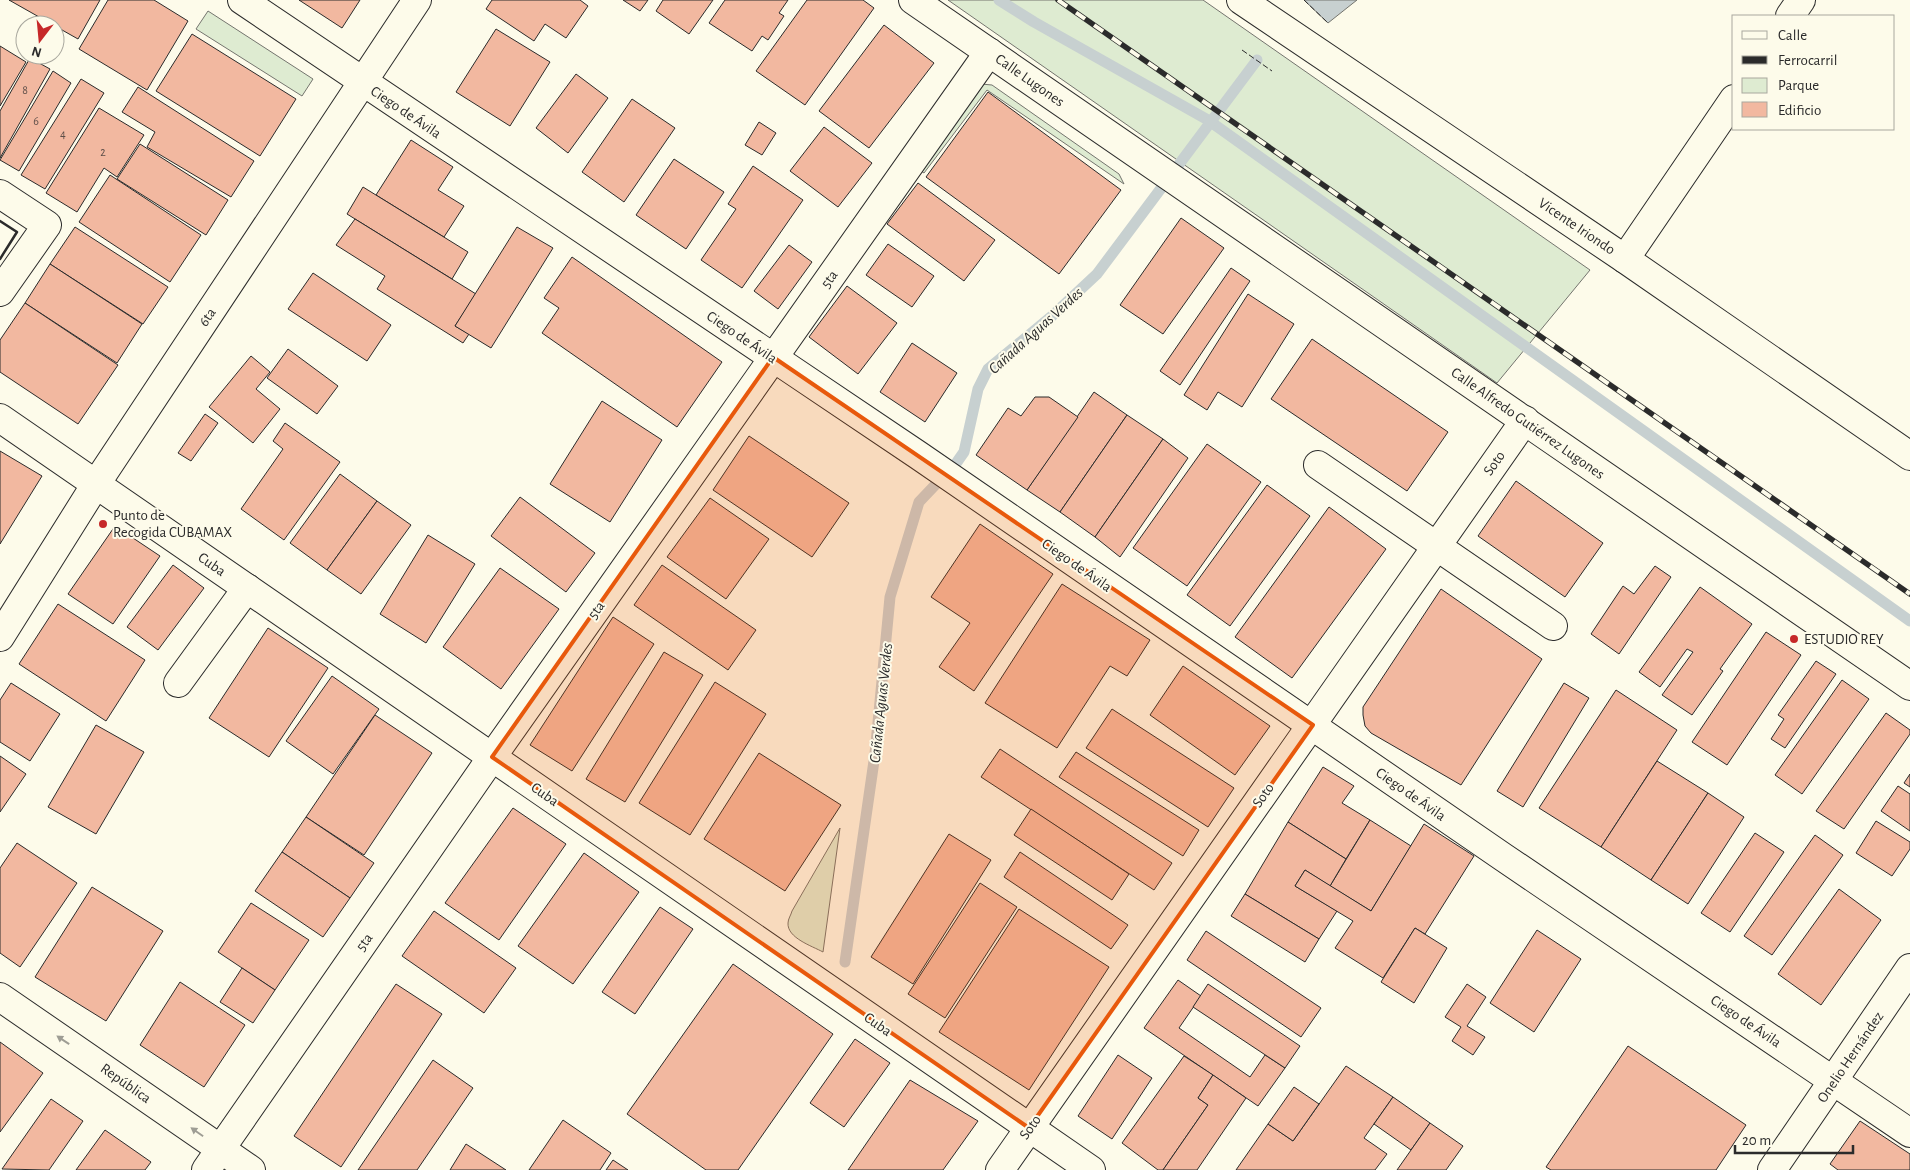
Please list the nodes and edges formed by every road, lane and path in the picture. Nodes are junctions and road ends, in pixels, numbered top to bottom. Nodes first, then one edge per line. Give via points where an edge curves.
1 (242, 0) edge
2 (417, 0) edge
3 (913, 0) edge
4 (1240, 0) edge
5 (1801, 0) edge
6 (1791, 15) edge
7 (989, 52) junction
8 (363, 83) junction
9 (1732, 101) edge
10 (1146, 160) joint
11 (0, 194) edge
12 (1625, 259) junction
13 (0, 292) edge
14 (773, 358) junction
15 (0, 418) edge
16 (1525, 420) junction
17 (1910, 456) edge
18 (1318, 465) dead end
19 (96, 484) junction
20 (1436, 547) junction
21 (247, 588) junction
22 (1553, 626) dead end
23 (0, 637) edge
24 (178, 684) dead end
25 (1910, 686) edge
26 (1313, 725) junction
27 (492, 757) junction
28 (1910, 968) edge
29 (0, 998) edge
30 (1834, 1080) junction
31 (1029, 1128) junction
32 (1910, 1133) edge
33 (214, 1160) edge
34 (251, 1170) edge
35 (1000, 1170) edge
36 (1090, 1170) edge
37 (1772, 1170) edge

1 - 8 street, Ciego de Ávila
2 - 8 street, 6ta
3 - 7 street, Calle Lugones
4 - 12 street, Vicente Iriondo
5 - 6 street
7 - 10 street, Calle Lugones
7 - 14 street, 5ta
8 - 14 street, Ciego de Ávila
8 - 19 street, 6ta
9 - 12 street
10 - 16 street, Calle Alfredo Gutiérrez Lugones
11 - 13 street via 47,225
12 - 17 street, Vicente Iriondo
14 - 26 street, Ciego de Ávila
14 - 27 street, 5ta
15 - 19 street, Cuba
16 - 20 street, Soto
16 - 25 street, Calle Alfredo Gutiérrez Lugones
18 - 20 street
19 - 21 street, Cuba
19 - 23 street, 6ta
20 - 22 street
20 - 26 street, Soto
21 - 24 street
21 - 27 street, Cuba
26 - 30 street, Ciego de Ávila via 1511,863
26 - 31 street, Soto
27 - 31 street, Cuba
27 - 33 street, 5ta
28 - 30 street, Onelio Hernández
33 -> 29 street, República
30 - 32 street, Ciego de Ávila
30 - 37 street, Onelio Hernández
31 - 35 street, Soto
31 - 36 street, Cuba
33 - 34 street, República

